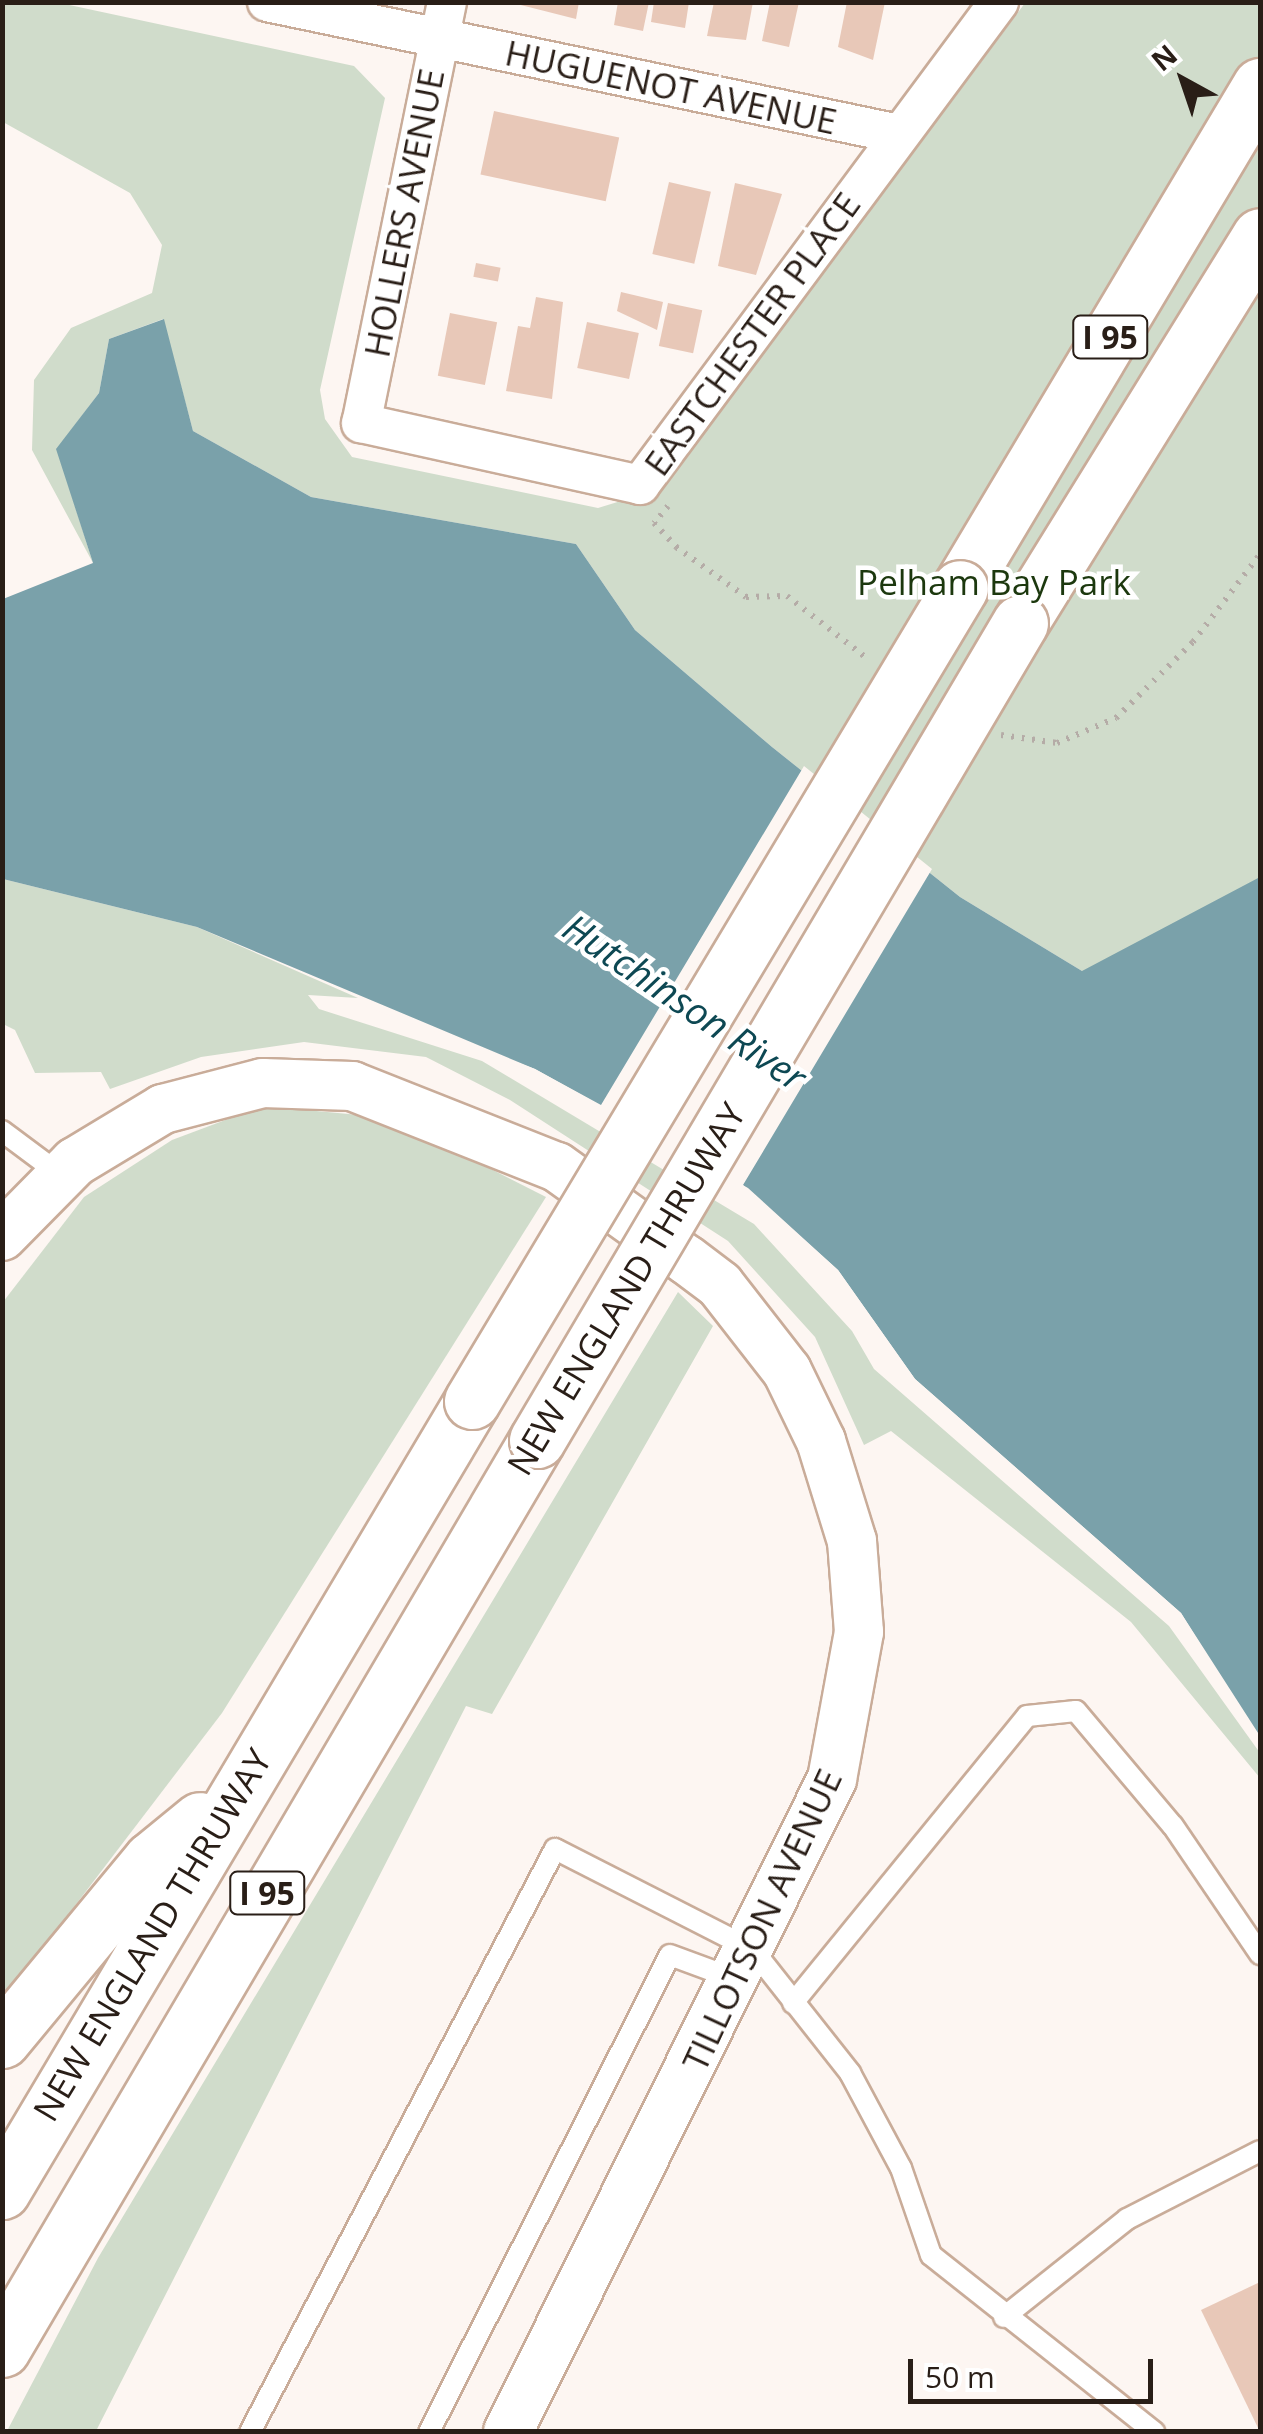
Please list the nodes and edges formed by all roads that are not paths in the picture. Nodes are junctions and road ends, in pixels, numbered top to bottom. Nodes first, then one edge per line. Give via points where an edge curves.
1 (267, 2) edge
2 (447, 2) edge
3 (999, 2) edge
4 (439, 40) junction
5 (1260, 86) edge
6 (899, 134) junction
7 (1260, 236) edge
8 (362, 423) joint
9 (2, 1132) edge
10 (61, 1175) junction
11 (2, 1236) edge
12 (234, 1794) junction
13 (1260, 1954) edge
14 (745, 1965) junction
15 (793, 2002) junction
16 (2, 2040) edge
17 (1260, 2151) edge
18 (2, 2191) edge
19 (1004, 2317) junction
20 (2, 2349) edge
21 (250, 2432) edge
22 (429, 2432) edge
23 (508, 2432) edge
24 (1154, 2432) edge

1 - 4 street, HUGUENOT AVENUE
2 - 4 street, HOLLERS AVENUE
3 - 6 street, EASTCHESTER PLACE
4 - 6 street, HUGUENOT AVENUE
4 - 8 street, HOLLERS AVENUE
5 - 12 highway, NEW ENGLAND THRUWAY / I 95, bridge
6 - 8 street, EASTCHESTER PLACE via 640,485
7 - 20 highway, NEW ENGLAND THRUWAY / I 95, bridge via 1020,623
9 - 10 lane
10 - 11 street
10 - 14 street, TILLOTSON AVENUE via 163,1109 224,1090 352,1086 495,1136 623,1213 720,1285 787,1371 852,1541 859,1632 851,1711 832,1779
12 - 16 highway via 151,1860
12 - 18 highway, NEW ENGLAND THRUWAY / I 95
13 - 15 lane via 1173,1826 1076,1711 1027,1716
14 - 15 lane
14 - 21 lane via 554,1849
14 - 22 lane via 670,1955
14 - 23 street, TILLOTSON AVENUE
15 - 19 lane via 850,2073 902,2168 932,2254
17 - 19 lane via 1127,2219
19 - 24 lane

